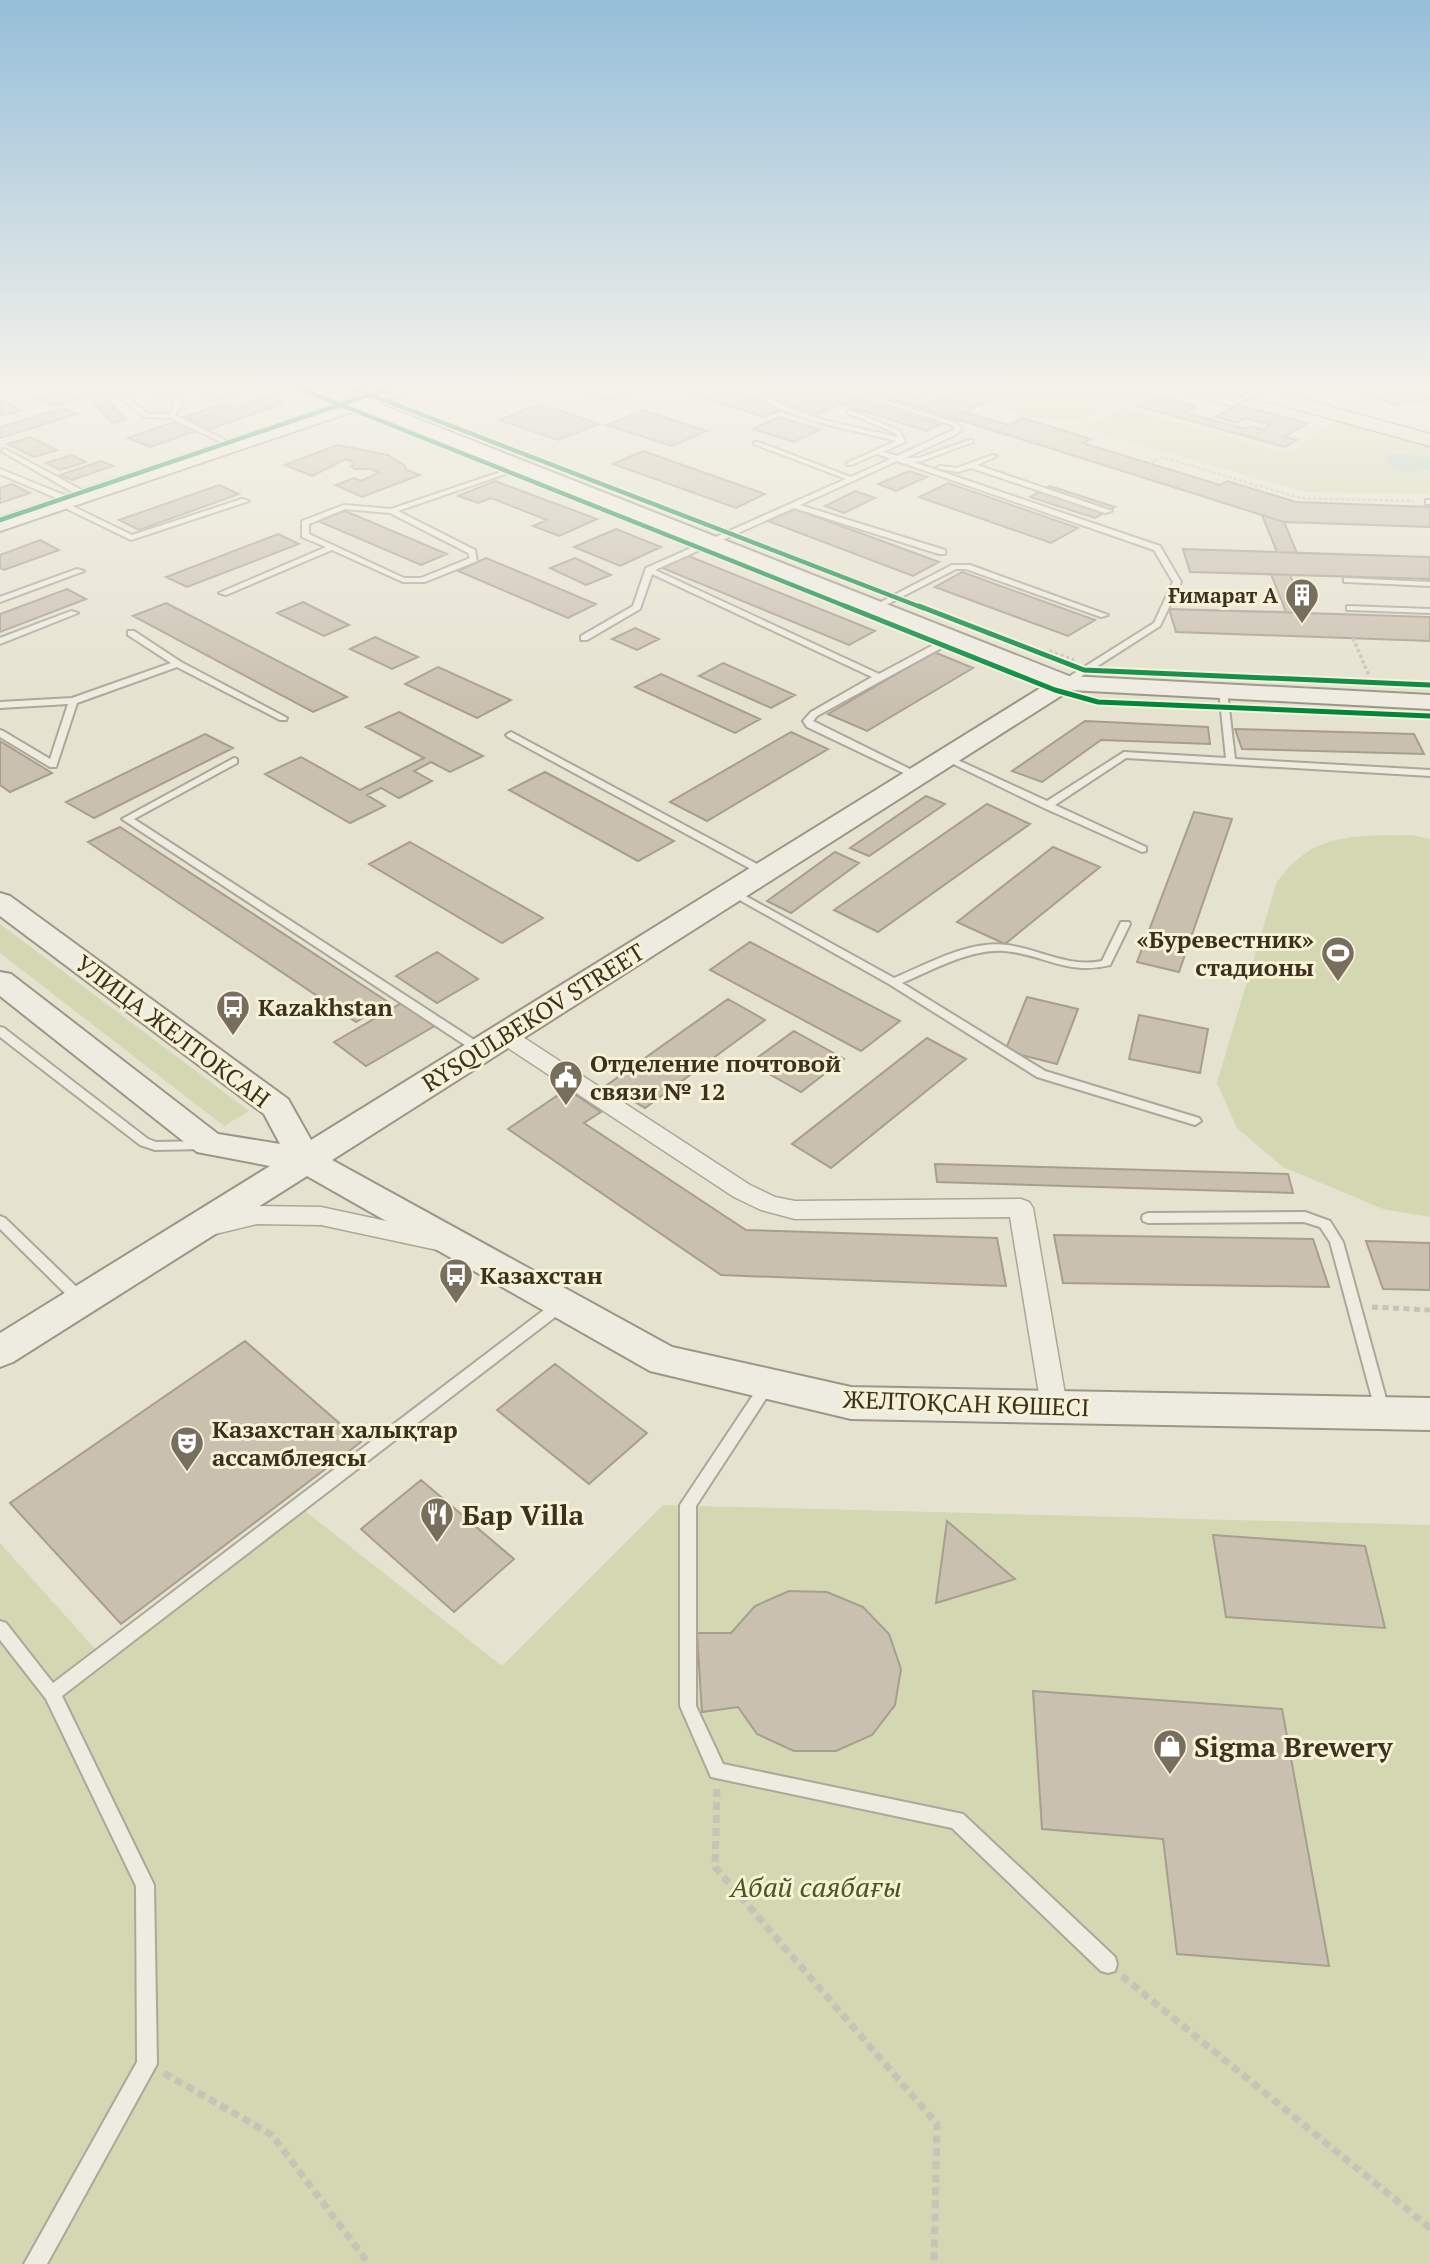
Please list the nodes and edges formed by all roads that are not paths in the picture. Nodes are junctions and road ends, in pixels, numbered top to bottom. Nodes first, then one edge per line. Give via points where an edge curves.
1 (54, 493) edge
2 (63, 493) edge
3 (95, 493) edge
4 (446, 493) edge
5 (586, 493) edge
6 (821, 493) edge
7 (992, 493) edge
8 (1053, 493) edge
9 (73, 500) junction
10 (245, 501) dead end
11 (793, 505) junction
12 (392, 511) junction
13 (1108, 511) dead end
14 (0, 525) edge
15 (712, 542) junction
16 (333, 547) junction
17 (942, 552) dead end
18 (649, 570) junction
19 (80, 571) dead end
20 (1347, 580) dead end
21 (1430, 584) edge
22 (223, 593) dead end
23 (0, 600) edge
24 (875, 607) junction
25 (1350, 608) dead end
26 (1430, 611) edge
27 (74, 613) dead end
28 (1104, 615) dead end
29 (131, 633) dead end
30 (584, 638) dead end
31 (953, 638) junction
32 (0, 641) edge
33 (178, 664) junction
34 (878, 677) junction
35 (1075, 677) junction
36 (1223, 691) junction
37 (73, 701) junction
38 (1430, 702) edge
39 (0, 705) edge
40 (283, 718) dead end
41 (0, 733) edge
42 (512, 735) dead end
43 (946, 758) junction
44 (234, 761) dead end
45 (1231, 761) junction
46 (1430, 773) edge
47 (917, 776) junction
48 (1047, 806) junction
49 (1142, 849) dead end
50 (764, 872) junction
51 (733, 892) junction
52 (0, 902) edge
53 (1125, 924) dead end
54 (0, 981) edge
55 (893, 982) junction
56 (0, 1031) edge
57 (493, 1043) junction
58 (1195, 1121) dead end
59 (209, 1144) junction
60 (306, 1160) junction
61 (1149, 1218) dead end
62 (0, 1221) edge
63 (194, 1230) junction
64 (460, 1246) junction
65 (82, 1301) junction
66 (563, 1304) junction
67 (0, 1352) edge
68 (769, 1384) junction
69 (1054, 1406) junction
70 (1383, 1413) junction
71 (1430, 1414) edge
72 (0, 1628) edge
73 (52, 1694) junction
74 (1108, 1964) road end
75 (36, 2264) edge

1 - 9 lane
2 - 9 lane
3 - 9 street
4 - 12 lane
5 - 15 street
6 - 11 lane
7 - 35 lane via 1157,548 1177,582 1157,624
8 - 13 lane
9 - 10 lane via 131,538
9 - 14 street
11 - 15 lane
11 - 17 lane
12 - 16 lane via 344,508 305,523 306,535
12 - 16 lane via 472,552 474,559 422,580 403,580
15 - 18 lane
15 - 24 street
16 - 22 lane
18 - 30 lane via 637,607
18 - 34 lane
19 - 23 lane
20 - 21 lane
24 - 28 lane via 955,567 967,567
24 - 31 street
25 - 26 lane
27 - 32 lane
29 - 33 lane
31 - 34 lane
31 - 35 street
33 - 37 lane
33 - 40 lane
34 - 47 lane via 808,721
35 - 36 street
35 - 43 street, RYSQULBEKOV STREET
36 - 38 street
36 - 45 lane
37 - 39 lane
37 - 41 lane via 53,765
42 - 50 lane
43 - 47 street, RYSQULBEKOV STREET
43 - 48 lane
44 - 57 lane via 127,819
45 - 46 lane
45 - 48 lane via 1124,755
47 - 50 street, RYSQULBEKOV STREET
48 - 49 lane
50 - 51 street, RYSQULBEKOV STREET
51 - 55 lane
51 - 57 street, RYSQULBEKOV STREET
52 - 60 street, УЛИЦА ЖЕЛТОКСАН via 276,1107
53 - 55 lane via 1105,963 1090,968 1006,948 985,948
54 - 59 street
55 - 58 lane via 1041,1074
56 - 59 lane via 144,1142 155,1146
57 - 60 street, RYSQULBEKOV STREET
57 - 69 street via 769,1204 795,1210 1021,1209
59 - 60 street
60 - 63 street, RYSQULBEKOV STREET
60 - 64 street, ЖЕЛТОҚСАН КӨШЕСІ
61 - 70 lane via 1305,1217 1325,1224 1336,1241
62 - 65 lane
63 - 64 street via 257,1215 321,1216
63 - 65 street, RYSQULBEKOV STREET
64 - 66 street, ЖЕЛТОҚСАН КӨШЕСІ
65 - 67 street, RYSQULBEKOV STREET
66 - 68 street, ЖЕЛТОҚСАН КӨШЕСІ via 663,1360
66 - 73 lane
68 - 69 street, ЖЕЛТОҚСАН КӨШЕСІ via 851,1403
68 - 74 lane via 688,1505 688,1706 717,1771 957,1820
69 - 70 street, ЖЕЛТОҚСАН КӨШЕСІ
70 - 71 street, ЖЕЛТОҚСАН КӨШЕСІ
72 - 73 lane
73 - 75 lane via 145,1885 147,2064

